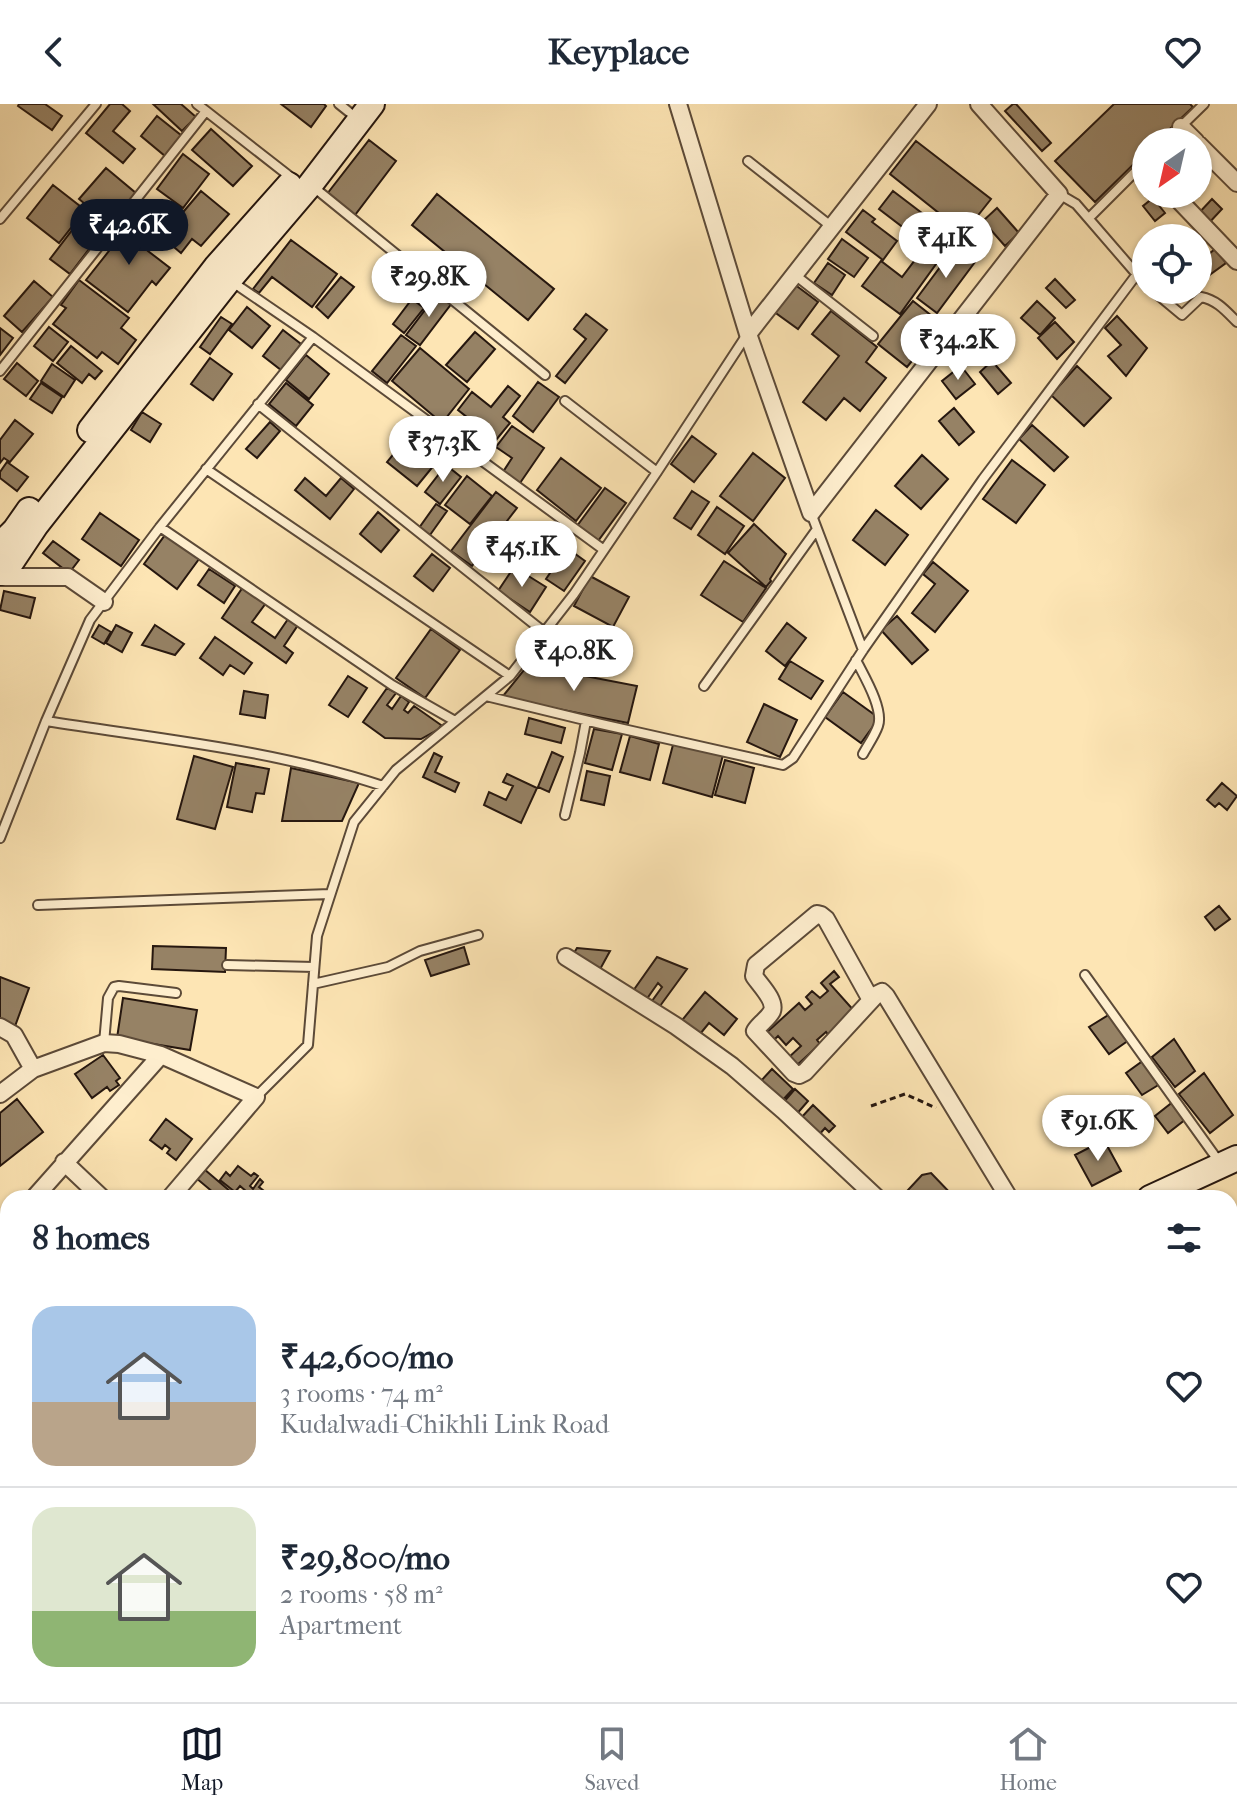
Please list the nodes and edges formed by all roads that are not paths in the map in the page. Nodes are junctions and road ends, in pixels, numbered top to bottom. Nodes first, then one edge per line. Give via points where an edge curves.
1 (96, 104) edge
2 (197, 104) edge
3 (372, 104) edge
4 (678, 104) edge
5 (928, 104) edge
6 (979, 104) edge
7 (1204, 104) edge
8 (348, 107) edge
9 (206, 111) junction
10 (1181, 127) edge
11 (1212, 158) edge
12 (748, 161) dead end
13 (1132, 176) edge
14 (302, 182) junction
15 (1237, 183) edge
16 (1059, 194) junction
17 (1186, 208) edge
18 (1089, 218) junction
19 (0, 219) edge
20 (832, 227) junction
21 (1237, 261) edge
22 (1132, 268) edge
23 (222, 273) junction
24 (794, 275) junction
25 (1132, 281) edge
26 (1212, 299) edge
27 (1169, 304) edge
28 (1194, 304) edge
29 (1237, 322) edge
30 (748, 334) junction
31 (873, 336) dead end
32 (313, 337) junction
33 (0, 371) edge
34 (545, 375) dead end
35 (565, 401) dead end
36 (258, 404) junction
37 (206, 469) junction
38 (657, 472) junction
39 (811, 513) junction
40 (160, 527) junction
41 (817, 529) junction
42 (0, 545) edge
43 (604, 550) junction
44 (0, 575) edge
45 (104, 602) junction
46 (544, 632) junction
47 (863, 650) junction
48 (856, 660) junction
49 (510, 676) junction
50 (704, 686) dead end
51 (486, 696) junction
52 (46, 721) junction
53 (455, 721) junction
54 (586, 721) junction
55 (863, 754) dead end
56 (383, 786) junction
57 (565, 815) dead end
58 (0, 838) edge
59 (330, 894) junction
60 (38, 905) dead end
61 (478, 935) dead end
62 (566, 957) dead end
63 (227, 965) dead end
64 (314, 967) junction
65 (1085, 975) dead end
66 (313, 984) junction
67 (176, 993) dead end
68 (871, 1000) junction
69 (0, 1027) edge
70 (104, 1043) junction
71 (161, 1055) junction
72 (33, 1069) junction
73 (0, 1094) edge
74 (256, 1097) junction
75 (64, 1162) junction
76 (1230, 1162) edge
77 (41, 1190) edge
78 (94, 1190) edge
79 (177, 1190) edge
80 (868, 1190) edge
81 (1004, 1190) edge
82 (1168, 1190) edge

1 - 19 lane
2 - 9 lane
3 - 14 main road
4 - 30 street
5 - 20 street
6 - 16 street
7 - 10 lane
8 - 14 main road
9 - 14 lane
9 - 33 lane
11 - 15 street
12 - 20 lane
13 - 18 lane
14 - 23 main road
14 - 34 lane
16 - 18 lane
16 - 39 street
17 - 21 street
18 - 22 lane
20 - 24 street
23 - 32 lane
23 - 42 main road
23 - 44 main road
24 - 30 street
24 - 31 lane
25 - 47 lane
26 - 29 lane
27 - 28 lane via 1182,315
30 - 38 lane
30 - 39 street
32 - 36 lane
32 - 43 lane
35 - 38 lane
36 - 37 lane
36 - 46 lane
37 - 40 lane
37 - 49 lane
38 - 43 lane
39 - 41 lane
40 - 45 lane
40 - 53 lane via 392,685
41 - 47 lane
41 - 50 lane
43 - 46 lane
44 - 45 street via 68,577
45 - 52 lane via 82,634
46 - 49 lane
47 - 48 lane
48 - 54 lane via 793,758 783,765
48 - 55 lane via 880,717
49 - 51 lane
51 - 53 lane
51 - 54 lane
52 - 56 lane via 276,757
52 - 58 lane
53 - 56 lane
54 - 57 lane
56 - 59 lane via 354,822
59 - 60 lane
59 - 64 lane
61 - 66 lane via 420,951 388,967
62 - 80 street via 732,1066
63 - 64 lane
64 - 66 lane
65 - 76 lane
66 - 74 lane via 308,1045
67 - 70 lane via 114,987
68 - 68 street via 799,1075 755,1031 773,1006 754,976 756,965 821,915
68 - 81 street via 882,992 886,996
69 - 72 street via 14,1035
70 - 71 street
70 - 72 street
71 - 74 street
71 - 75 street
72 - 73 street
74 - 79 street
75 - 77 street
75 - 78 street
76 - 82 main road

